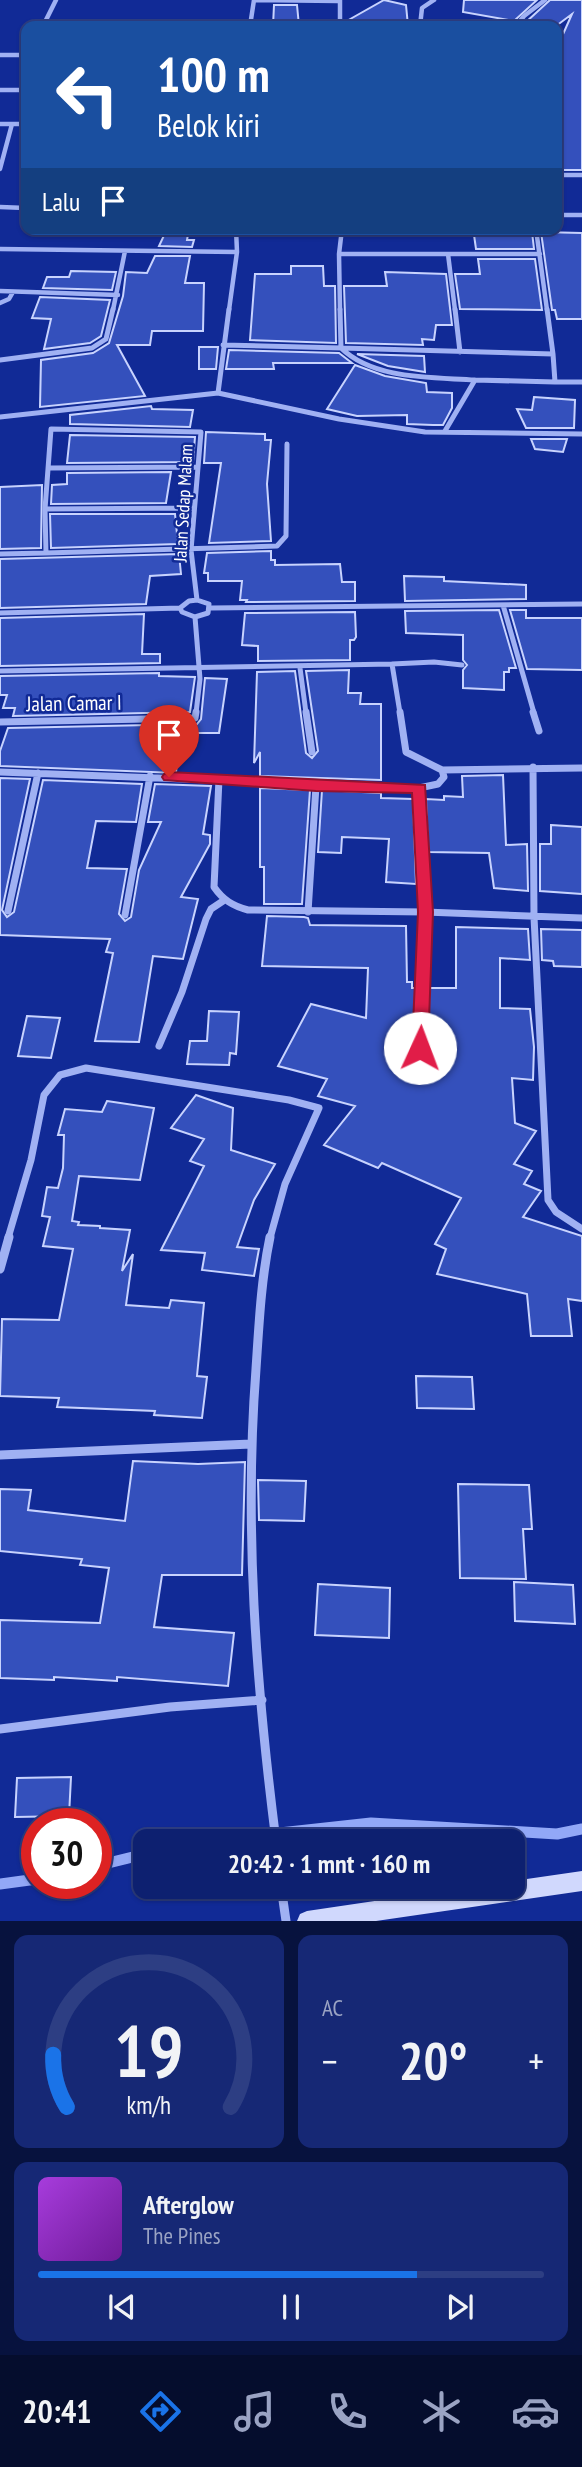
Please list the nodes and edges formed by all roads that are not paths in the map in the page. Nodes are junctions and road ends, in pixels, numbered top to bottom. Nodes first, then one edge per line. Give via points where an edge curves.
1 (56, 0) edge
2 (254, 0) edge
3 (339, 0) edge
4 (435, 0) edge
5 (545, 0) edge
6 (46, 21) edge
7 (251, 21) edge
8 (340, 21) edge
9 (420, 21) edge
10 (520, 21) edge
11 (0, 55) edge
12 (21, 55) edge
13 (0, 90) edge
14 (21, 90) edge
15 (0, 124) edge
16 (12, 124) junction
17 (21, 124) edge
18 (0, 169) edge
19 (562, 175) edge
20 (582, 175) edge
21 (0, 207) edge
22 (21, 208) edge
23 (562, 215) edge
24 (582, 215) edge
25 (236, 235) edge
26 (341, 235) edge
27 (537, 235) edge
28 (0, 249) edge
29 (125, 251) junction
30 (237, 252) junction
31 (339, 254) junction
32 (448, 254) junction
33 (540, 254) junction
34 (0, 291) edge
35 (13, 292) junction
36 (118, 295) junction
37 (0, 303) edge
38 (223, 345) junction
39 (341, 348) junction
40 (460, 352) junction
41 (553, 354) junction
42 (0, 360) edge
43 (475, 380) junction
44 (555, 382) junction
45 (582, 383) edge
46 (218, 393) junction
47 (0, 417) edge
48 (445, 431) junction
49 (582, 434) edge
50 (287, 444) dead end
51 (197, 467) junction
52 (50, 468) junction
53 (194, 508) junction
54 (45, 509) junction
55 (191, 550) junction
56 (46, 553) junction
57 (0, 554) edge
58 (197, 600) junction
59 (582, 604) edge
60 (503, 606) junction
61 (180, 608) junction
62 (211, 608) junction
63 (0, 613) edge
64 (195, 617) junction
65 (392, 664) junction
66 (462, 665) dead end
67 (300, 668) junction
68 (199, 669) junction
69 (0, 671) edge
70 (0, 722) edge
71 (539, 731) dead end
72 (312, 752) dead end
73 (533, 767) junction
74 (582, 768) edge
75 (442, 770) junction
76 (0, 772) edge
77 (37, 773) junction
78 (150, 776) junction
79 (219, 779) junction
80 (316, 786) junction
81 (419, 789) junction
82 (223, 901) junction
83 (8, 911) dead end
84 (308, 912) junction
85 (425, 912) junction
86 (125, 915) dead end
87 (534, 917) junction
88 (582, 918) edge
89 (159, 1046) dead end
90 (420, 1048) dead end
91 (582, 1229) edge
92 (0, 1269) edge
93 (251, 1444) junction
94 (0, 1455) edge
95 (262, 1700) junction
96 (0, 1729) edge
97 (274, 1829) edge
98 (582, 1881) edge
99 (283, 1899) edge
100 (286, 1921) edge
101 (307, 1921) edge

1 - 6 street
2 - 3 street
2 - 7 street
3 - 8 street
4 - 9 street via 422,8
5 - 10 street
11 - 12 street
13 - 14 street
15 - 16 street
16 - 17 street
16 - 18 street
19 - 20 street
21 - 22 street
23 - 24 street
25 - 30 street
26 - 31 street
27 - 33 street
28 - 29 street
29 - 30 street
29 - 36 street
30 - 38 street
31 - 32 street
31 - 39 street
32 - 33 street
32 - 40 street
33 - 41 street
34 - 35 street
35 - 36 street
35 - 37 street
36 - 42 street via 102,344
38 - 39 street
38 - 46 street
39 - 40 street
39 - 43 street via 359,363
40 - 41 street
41 - 44 street
43 - 44 street
43 - 48 street
44 - 45 street
46 - 47 street
46 - 48 street via 339,419
48 - 49 street
50 - 55 street via 286,537 268,548
51 - 52 street
51 - 52 street, Jalan Sedap Malam via 201,432 51,429
51 - 53 street, Jalan Sedap Malam
52 - 54 street
53 - 54 street
53 - 55 street, Jalan Sedap Malam
54 - 56 street
55 - 56 street
55 - 58 street, Jalan Sedap Malam
56 - 57 street
58 - 61 street
58 - 62 street
59 - 60 street
60 - 62 street
60 - 71 street
61 - 63 street
61 - 64 street
62 - 64 street
64 - 68 street
65 - 66 street
65 - 67 street
65 - 75 street via 406,752
67 - 68 street
67 - 72 street
68 - 69 street
68 - 70 street, Jalan Camar I via 197,714 191,719
73 - 74 street
73 - 75 street
73 - 87 street
75 - 81 street via 444,777 438,784
76 - 77 street
77 - 78 street
77 - 83 street
78 - 79 street
78 - 86 street
79 - 80 street
79 - 82 street via 214,887
80 - 81 street
80 - 84 street
81 - 85 street
82 - 84 street via 248,910
82 - 89 street via 206,919
84 - 85 street
85 - 87 street
85 - 90 street
87 - 88 street
87 - 91 street via 548,1199 556,1212
92 - 93 street via 32,1156 38,1115 48,1088 61,1075 97,1069 318,1108 271,1231
93 - 94 street
93 - 95 street via 249,1545
95 - 96 street
95 - 97 street
98 - 101 main road
99 - 100 street

